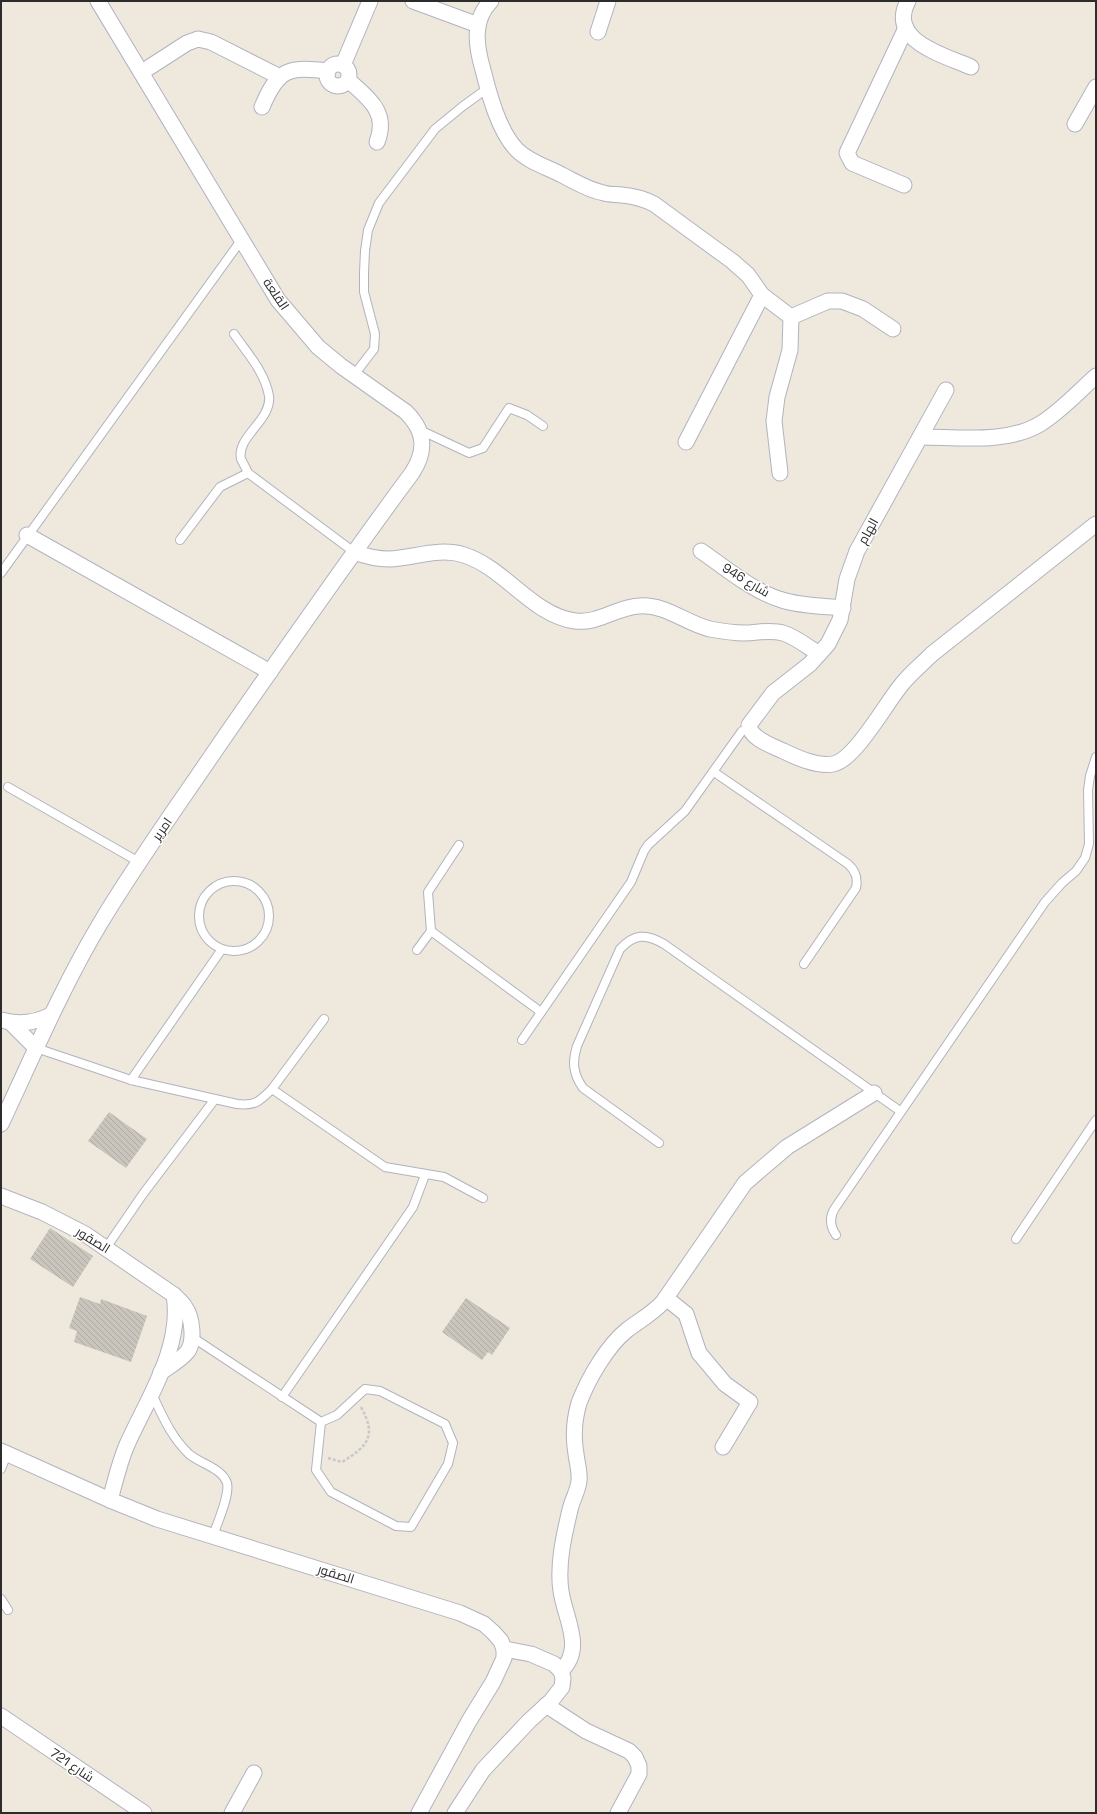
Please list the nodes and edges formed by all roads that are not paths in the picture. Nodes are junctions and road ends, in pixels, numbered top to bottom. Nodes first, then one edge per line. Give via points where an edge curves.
1 (98, 1) edge
2 (370, 1) edge
3 (413, 1) edge
4 (491, 1) edge
5 (608, 1) edge
6 (908, 1) edge
7 (478, 26) junction
8 (906, 28) junction
9 (598, 32) dead end
10 (343, 65) junction
11 (971, 67) dead end
12 (328, 71) junction
13 (142, 72) junction
14 (280, 78) junction
15 (348, 80) junction
16 (1096, 87) edge
17 (488, 88) junction
18 (262, 107) dead end
19 (1076, 124) dead end
20 (377, 142) dead end
21 (904, 185) dead end
22 (242, 238) junction
23 (762, 295) junction
24 (791, 317) junction
25 (893, 329) dead end
26 (234, 334) dead end
27 (354, 375) junction
28 (1096, 376) edge
29 (946, 390) dead end
30 (543, 426) dead end
31 (420, 430) junction
32 (920, 437) junction
33 (686, 442) dead end
34 (248, 473) junction
35 (780, 473) dead end
36 (1096, 524) edge
37 (27, 535) junction
38 (180, 540) dead end
39 (700, 551) dead end
40 (354, 552) junction
41 (1, 573) edge
42 (843, 608) junction
43 (819, 654) junction
44 (270, 672) junction
45 (750, 728) junction
46 (1096, 757) edge
47 (714, 772) junction
48 (8, 787) dead end
49 (459, 845) dead end
50 (139, 862) junction
51 (431, 931) junction
52 (222, 949) junction
53 (417, 950) dead end
54 (804, 964) dead end
55 (541, 1012) junction
56 (52, 1015) junction
57 (324, 1018) dead end
58 (6, 1021) edge
59 (522, 1040) dead end
60 (36, 1048) junction
61 (131, 1080) junction
62 (272, 1089) junction
63 (874, 1093) junction
64 (215, 1099) junction
65 (900, 1111) junction
66 (1096, 1120) edge
67 (1, 1124) edge
68 (660, 1143) dead end
69 (425, 1175) junction
70 (3, 1195) edge
71 (483, 1198) dead end
72 (836, 1234) dead end
73 (1016, 1239) dead end
74 (106, 1248) junction
75 (174, 1295) junction
76 (666, 1298) junction
77 (192, 1337) junction
78 (161, 1372) junction
79 (152, 1393) junction
80 (282, 1397) junction
81 (321, 1422) junction
82 (723, 1447) dead end
83 (4, 1452) edge
84 (1, 1469) edge
85 (110, 1500) junction
86 (213, 1536) junction
87 (1, 1599) edge
88 (8, 1610) dead end
89 (504, 1649) junction
90 (561, 1671) junction
91 (546, 1705) junction
92 (1, 1716) edge
93 (254, 1773) dead end
94 (144, 1813) edge
95 (232, 1813) edge
96 (418, 1813) edge
97 (455, 1813) edge
98 (618, 1813) edge

1 - 13 street, القلعة
2 - 10 street
3 - 7 street
4 - 7 street via 484,8
5 - 9 street
6 - 8 street via 904,17
7 - 17 street via 479,56
8 - 11 street via 917,42
8 - 21 street via 847,153 852,163
10 - 12 street via 334,65
10 - 15 street via 349,71
12 - 14 street via 300,68
12 - 15 street via 329,80 336,85
13 - 14 street via 187,43 198,39 211,42
13 - 22 street, القلعة
14 - 18 street via 270,87
15 - 20 street via 372,102 378,112 381,126
16 - 19 street
17 - 23 street via 508,140 518,151 587,188 606,194 641,198 654,204 732,261 748,275
17 - 27 lane via 435,129 379,203 368,230 364,272 364,292 375,334 374,348
22 - 27 street, القلعة via 278,300 295,321 318,346
22 - 37 lane
23 - 24 street
23 - 33 street
24 - 25 street via 828,301 842,301 863,309
24 - 35 street via 790,350 777,397 774,421
26 - 34 lane via 262,374 269,396 268,409 242,446 241,458
27 - 31 street, القلعة via 406,412
28 - 32 street via 1050,416 1027,430 1001,437
29 - 32 street, الهام
30 - 31 lane via 527,415 509,408 483,448 468,453
31 - 40 street via 422,447 418,464
32 - 42 street, الهام via 856,552 847,579
34 - 38 lane via 220,488
34 - 40 lane
36 - 45 street via 917,668 845,759 827,765 806,760 775,748 754,735
37 - 41 lane
37 - 44 street
39 - 42 street, شارع 946 via 767,594 796,603
40 - 43 street via 381,559 443,552 462,554 482,563 544,609 566,620 588,621 628,608 649,606 710,629 743,633 784,633
40 - 44 street, امرير
42 - 43 street, الهام via 834,633
43 - 45 street, الهام via 773,693 752,719
44 - 50 street, امرير
45 - 47 lane via 742,731
46 - 65 lane via 1088,790 1088,844 1085,858 1076,871 1045,902
47 - 54 lane via 856,872 856,888
47 - 55 lane via 685,811 644,851 631,882
48 - 50 lane
49 - 51 lane via 428,892
50 - 56 street, امرير via 100,923
51 - 53 lane
51 - 55 lane
52 - 52 lane via 206,937 198,918 203,899 217,884 236,880 255,887 267,903 269,923 259,941 242,950
52 - 61 lane
55 - 59 lane
56 - 58 street via 32,1022
56 - 60 street, امرير
57 - 62 lane
58 - 60 street
60 - 61 lane
60 - 67 street, امرير
61 - 64 lane
62 - 64 lane via 260,1101 250,1105
62 - 69 lane via 385,1167
63 - 65 lane
63 - 68 lane via 664,944 646,936 636,937 620,949 578,1046 574,1068 583,1088
63 - 76 street via 787,1147 745,1183
64 - 74 lane via 143,1194
65 - 72 lane via 832,1212 831,1224
66 - 73 lane
69 - 71 lane via 444,1177
69 - 80 lane via 413,1207
70 - 74 street, الصقور via 86,1234
74 - 75 street, الصقور
75 - 77 street, الصقور via 188,1314
75 - 78 street via 175,1325
76 - 82 street via 686,1314 699,1353 725,1384 750,1402
76 - 90 street via 654,1312 615,1342 589,1381 576,1413 574,1436 579,1480 566,1528 560,1573 561,1591 573,1638 573,1650
77 - 78 street via 188,1351
77 - 80 lane
78 - 79 street
79 - 85 street via 121,1460
79 - 86 lane via 180,1445 200,1462 218,1472 226,1482 226,1496
80 - 81 lane
81 - 81 lane via 337,1416 365,1389 380,1391 445,1424 453,1443 448,1464 411,1527 396,1526 331,1492 316,1470
83 - 84 lane
83 - 85 street, الصقور
85 - 86 street, الصقور via 157,1519
86 - 89 street, الصقور via 460,1613 484,1624 501,1641
87 - 88 lane
89 - 90 street via 543,1658
89 - 96 street via 500,1670 468,1721
90 - 91 street via 562,1687
91 - 97 street via 483,1770
91 - 98 street via 586,1731 629,1751 635,1757 639,1774
92 - 94 street, شارع 721
93 - 95 street

